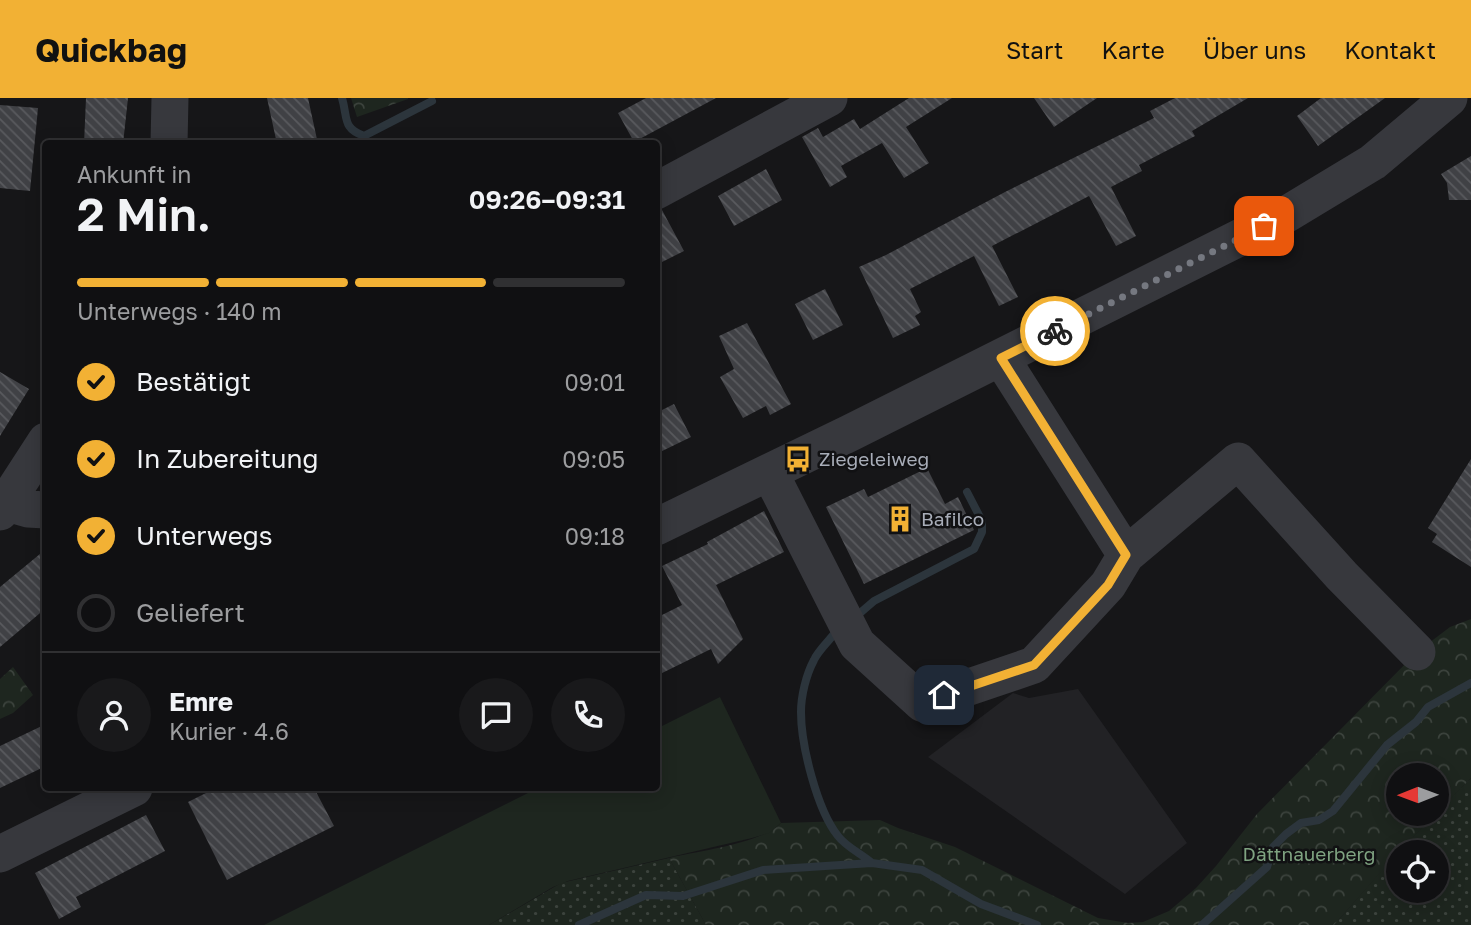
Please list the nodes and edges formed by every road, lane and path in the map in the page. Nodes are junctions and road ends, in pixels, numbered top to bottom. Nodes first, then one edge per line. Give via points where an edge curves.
1 (170, 98) edge
2 (829, 98) edge
3 (1449, 98) edge
4 (169, 140) edge
5 (660, 189) edge
6 (1001, 358) junction
7 (42, 447) edge
8 (770, 473) junction
9 (3, 507) edge
10 (42, 510) edge
11 (660, 525) edge
12 (1126, 555) junction
13 (1417, 652) dead end
14 (128, 791) edge
15 (0, 854) edge

1 - 4 street
2 - 5 street
3 - 6 street via 1373,162 1287,214
6 - 8 street
6 - 12 street
7 - 9 street
8 - 11 street
8 - 12 street via 857,644 922,703 1034,665 1108,585
9 - 10 street
12 - 13 street via 1238,461
14 - 15 street

